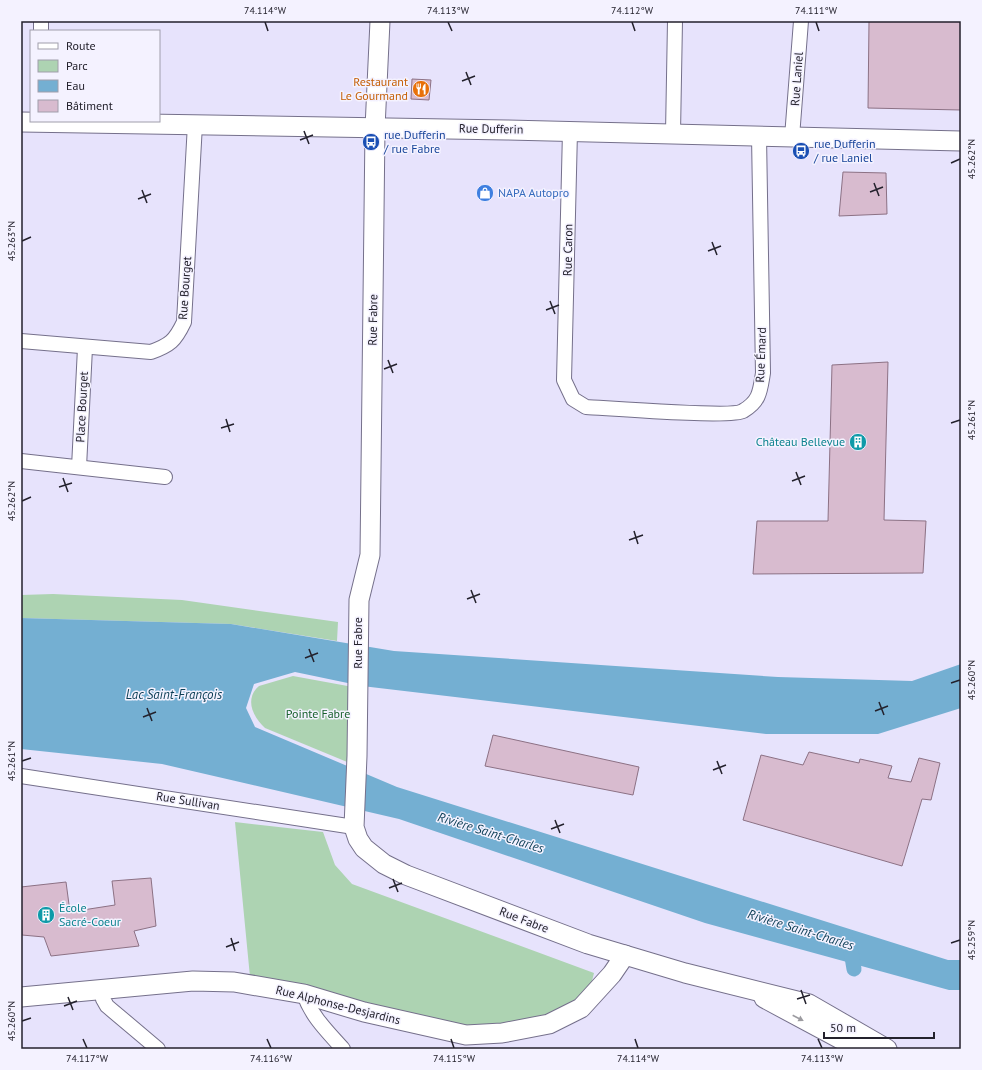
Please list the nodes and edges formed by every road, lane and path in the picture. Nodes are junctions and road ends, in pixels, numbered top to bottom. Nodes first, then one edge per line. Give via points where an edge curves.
1 (380, 21) edge
2 (675, 21) edge
3 (801, 21) edge
4 (93, 122) edge
5 (195, 124) junction
6 (375, 128) junction
7 (570, 131) junction
8 (673, 134) junction
9 (759, 136) junction
10 (792, 137) junction
11 (961, 141) edge
12 (21, 341) edge
13 (85, 348) junction
14 (565, 370) joint
15 (21, 461) edge
16 (79, 467) junction
17 (165, 477) dead end
18 (21, 776) edge
19 (354, 827) junction
20 (625, 955) junction
21 (102, 989) junction
22 (304, 994) junction
23 (21, 997) edge
24 (863, 1045) edge
25 (158, 1049) edge
26 (343, 1049) edge
27 (887, 1049) edge

1 - 6 street, Rue Fabre
2 - 8 street
3 - 10 street, Rue Laniel
4 - 5 street, Rue Dufferin
5 - 6 street, Rue Dufferin
5 - 13 street, Rue Bourget via 184,322 177,337 167,346 151,352
6 - 7 street, Rue Dufferin
6 - 19 street, Rue Fabre via 370,555 359,600
7 - 8 street, Rue Dufferin
7 - 14 street, Rue Caron
8 - 9 street, Rue Dufferin
9 - 10 street, Rue Dufferin
9 - 14 street, Rue Émard via 763,373 758,398 742,412 705,413 586,407 573,399 564,380
10 - 11 street, Rue Dufferin
12 - 13 street, Rue Bourget
13 - 16 street, Place Bourget
15 - 16 street
16 - 17 street
18 - 19 street, Rue Sullivan
19 - 20 street, Rue Fabre via 364,848 384,864 588,944
20 - 22 street, Rue Alphonse-Desjardins via 612,974 581,1008 549,1024 502,1033 466,1035 364,1012
20 - 24 street, Rue Fabre via 752,990 787,1012
21 - 22 street, Rue Alphonse-Desjardins via 193,981 234,982
21 - 23 street, Rue Alphonse-Desjardins
21 - 25 street via 103,999 108,1006
22 - 26 street via 314,1015
24 - 27 street, Rue Fabre

